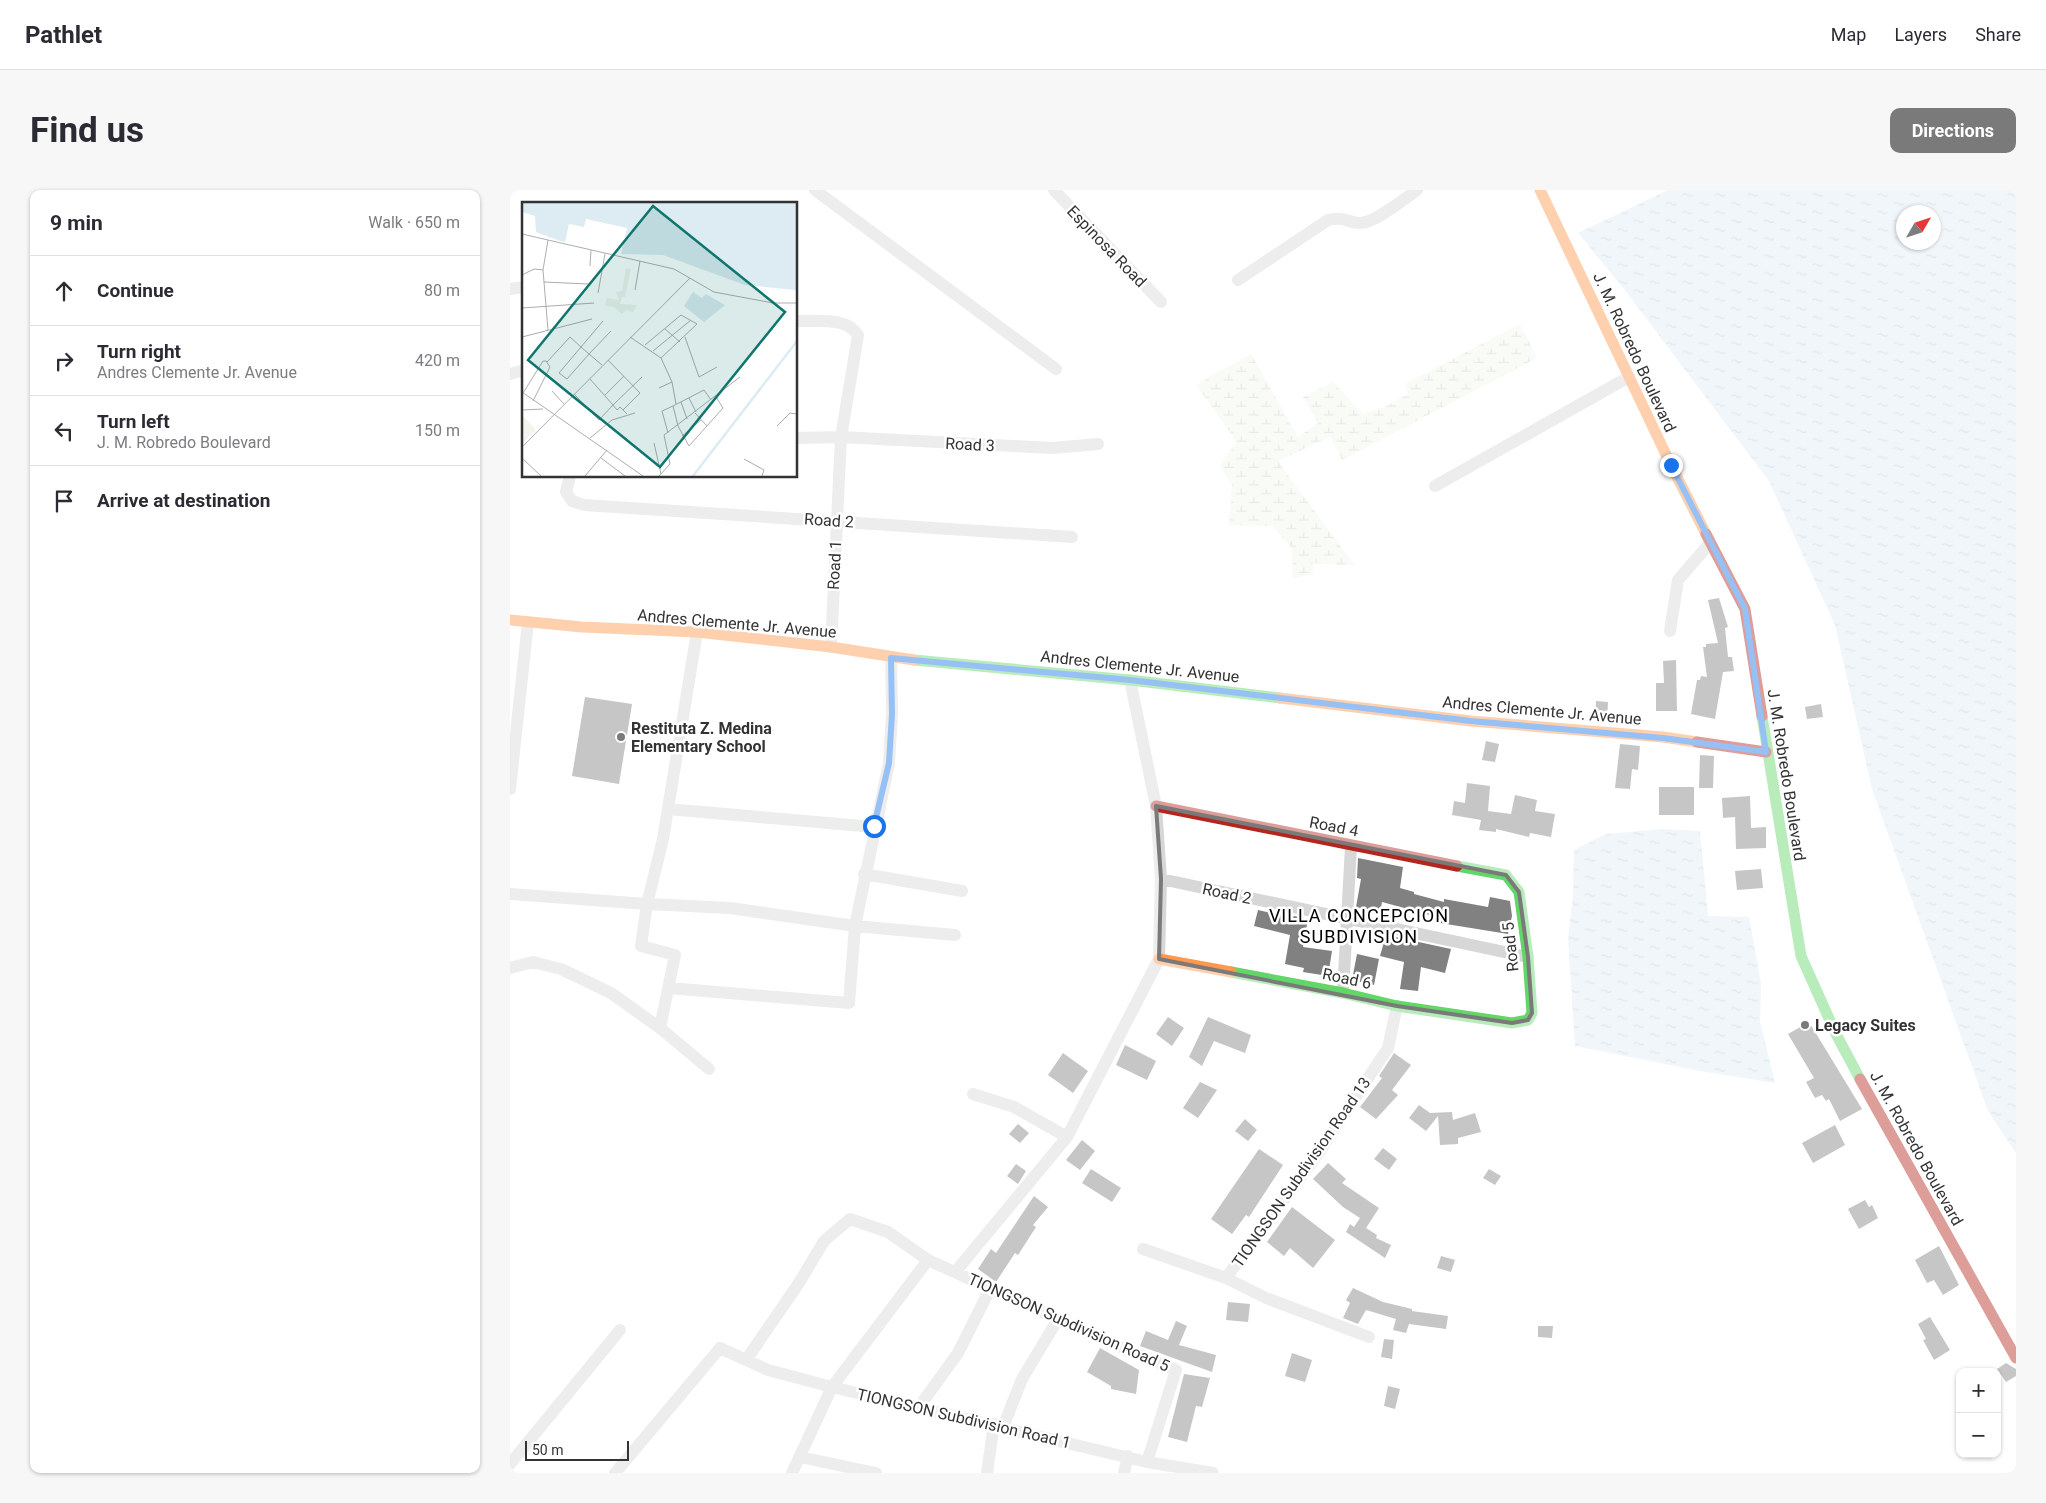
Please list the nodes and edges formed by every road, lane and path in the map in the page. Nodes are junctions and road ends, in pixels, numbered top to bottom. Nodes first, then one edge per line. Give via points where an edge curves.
1 (815, 190) edge
2 (1054, 190) edge
3 (1417, 190) edge
4 (1540, 190) edge
5 (1238, 280) dead end
6 (1160, 302) dead end
7 (798, 321) edge
8 (1056, 369) dead end
9 (1629, 377) junction
10 (841, 437) junction
11 (798, 438) edge
12 (1098, 444) dead end
13 (570, 478) edge
14 (1435, 486) dead end
15 (836, 520) junction
16 (1072, 537) dead end
17 (1710, 542) junction
18 (510, 620) edge
19 (528, 622) junction
20 (1670, 631) dead end
21 (696, 632) junction
22 (830, 647) junction
23 (891, 658) junction
24 (1130, 680) junction
25 (1766, 752) junction
26 (510, 789) edge
27 (1156, 806) junction
28 (668, 809) junction
29 (874, 826) junction
30 (1351, 846) junction
31 (864, 874) junction
32 (1506, 875) joint
33 (1161, 879) junction
34 (962, 891) dead end
35 (510, 894) edge
36 (647, 904) junction
37 (1348, 918) junction
38 (855, 926) junction
39 (954, 935) dead end
40 (1528, 957) junction
41 (1159, 960) junction
42 (510, 968) edge
43 (669, 988) junction
44 (1343, 993) junction
45 (1397, 1006) junction
46 (1528, 1020) joint
47 (660, 1028) junction
48 (709, 1069) dead end
49 (973, 1094) dead end
50 (1067, 1137) junction
51 (1143, 1249) dead end
52 (928, 1260) junction
53 (956, 1271) junction
54 (1226, 1278) junction
55 (990, 1289) junction
56 (1058, 1319) junction
57 (620, 1330) dead end
58 (1369, 1337) dead end
59 (2016, 1358) edge
60 (746, 1360) junction
61 (832, 1387) junction
62 (919, 1407) junction
63 (998, 1426) junction
64 (1128, 1456) junction
65 (800, 1457) junction
66 (1148, 1462) junction
67 (510, 1464) edge
68 (1189, 1471) edge
69 (615, 1473) edge
70 (792, 1473) edge
71 (876, 1473) edge
72 (987, 1473) edge
73 (1124, 1473) edge
74 (1213, 1473) edge

1 - 8 street
2 - 6 street, Espinosa Road
3 - 5 street via 1374,219 1359,223 1343,217 1328,220
4 - 9 main road, J. M. Robredo Boulevard
7 - 10 street, Road 1 via 845,322 858,335
9 - 14 street
9 - 17 main road, J. M. Robredo Boulevard
10 - 11 street
10 - 12 street, Road 3 via 1052,448
10 - 15 street, Road 1
13 - 15 street, Road 2 via 566,492 572,501 584,506
15 - 16 street, Road 2
15 - 22 street, Road 1
17 - 20 street via 1678,580
17 - 25 main road, J. M. Robredo Boulevard via 1745,609
18 - 19 main road, Andres Clemente Jr. Avenue
19 - 21 main road, Andres Clemente Jr. Avenue
19 - 26 street
21 - 22 main road, Andres Clemente Jr. Avenue
21 - 28 street
22 - 23 main road, Andres Clemente Jr. Avenue
23 - 24 main road, Andres Clemente Jr. Avenue
23 - 29 street via 889,763
24 - 25 main road, Andres Clemente Jr. Avenue
24 - 27 street
25 - 59 main road, J. M. Robredo Boulevard via 1800,956 1836,1034
27 - 30 main road, Road 4
27 - 33 street
28 - 29 street
28 - 36 street
29 - 31 street
30 - 32 main road, Road 4
30 - 37 street
31 - 34 street
31 - 38 street
32 - 40 main road, Road 5 via 1519,892
33 - 37 street, Road 2
33 - 41 street
35 - 36 street
36 - 38 street via 730,908
36 - 43 street via 641,946 675,955
37 - 40 street, Road 2
37 - 44 street
38 - 39 street
38 - 43 street via 849,1003
40 - 46 main road, Road 5 via 1532,1013
41 - 44 main road, Road 6
41 - 50 street
42 - 47 street via 533,962 561,969 611,993
43 - 47 street
44 - 45 main road, Road 6
45 - 46 main road, Road 6 via 1512,1023
45 - 54 street, TIONGSON Subdivision Road 13 via 1388,1048 1320,1151
47 - 48 street
49 - 50 street via 1014,1107
50 - 53 street
51 - 54 street
52 - 53 street, TIONGSON Subdivision Road 5
52 - 60 street, TIONGSON Subdivision Road 5 via 888,1232 850,1219 824,1241
52 - 61 street
53 - 55 street, TIONGSON Subdivision Road 5
54 - 58 street, TIONGSON Subdivision Road 13 via 1266,1298
55 - 56 street, TIONGSON Subdivision Road 5
55 - 62 street via 958,1353
56 - 63 street
56 - 66 street, TIONGSON Subdivision Road 5 via 1176,1370
57 - 67 street
60 - 61 street, TIONGSON Subdivision Road 1 via 768,1370
60 - 69 street, TIONGSON Subdivision Road 1 via 720,1348
61 - 62 street, TIONGSON Subdivision Road 1
61 - 65 street
62 - 63 street, TIONGSON Subdivision Road 1
63 - 64 street, TIONGSON Subdivision Road 1
63 - 72 street
64 - 66 street, TIONGSON Subdivision Road 1
64 - 73 street
65 - 70 street
65 - 71 street
66 - 68 street, TIONGSON Subdivision Road 1
68 - 74 street, TIONGSON Subdivision Road 1

